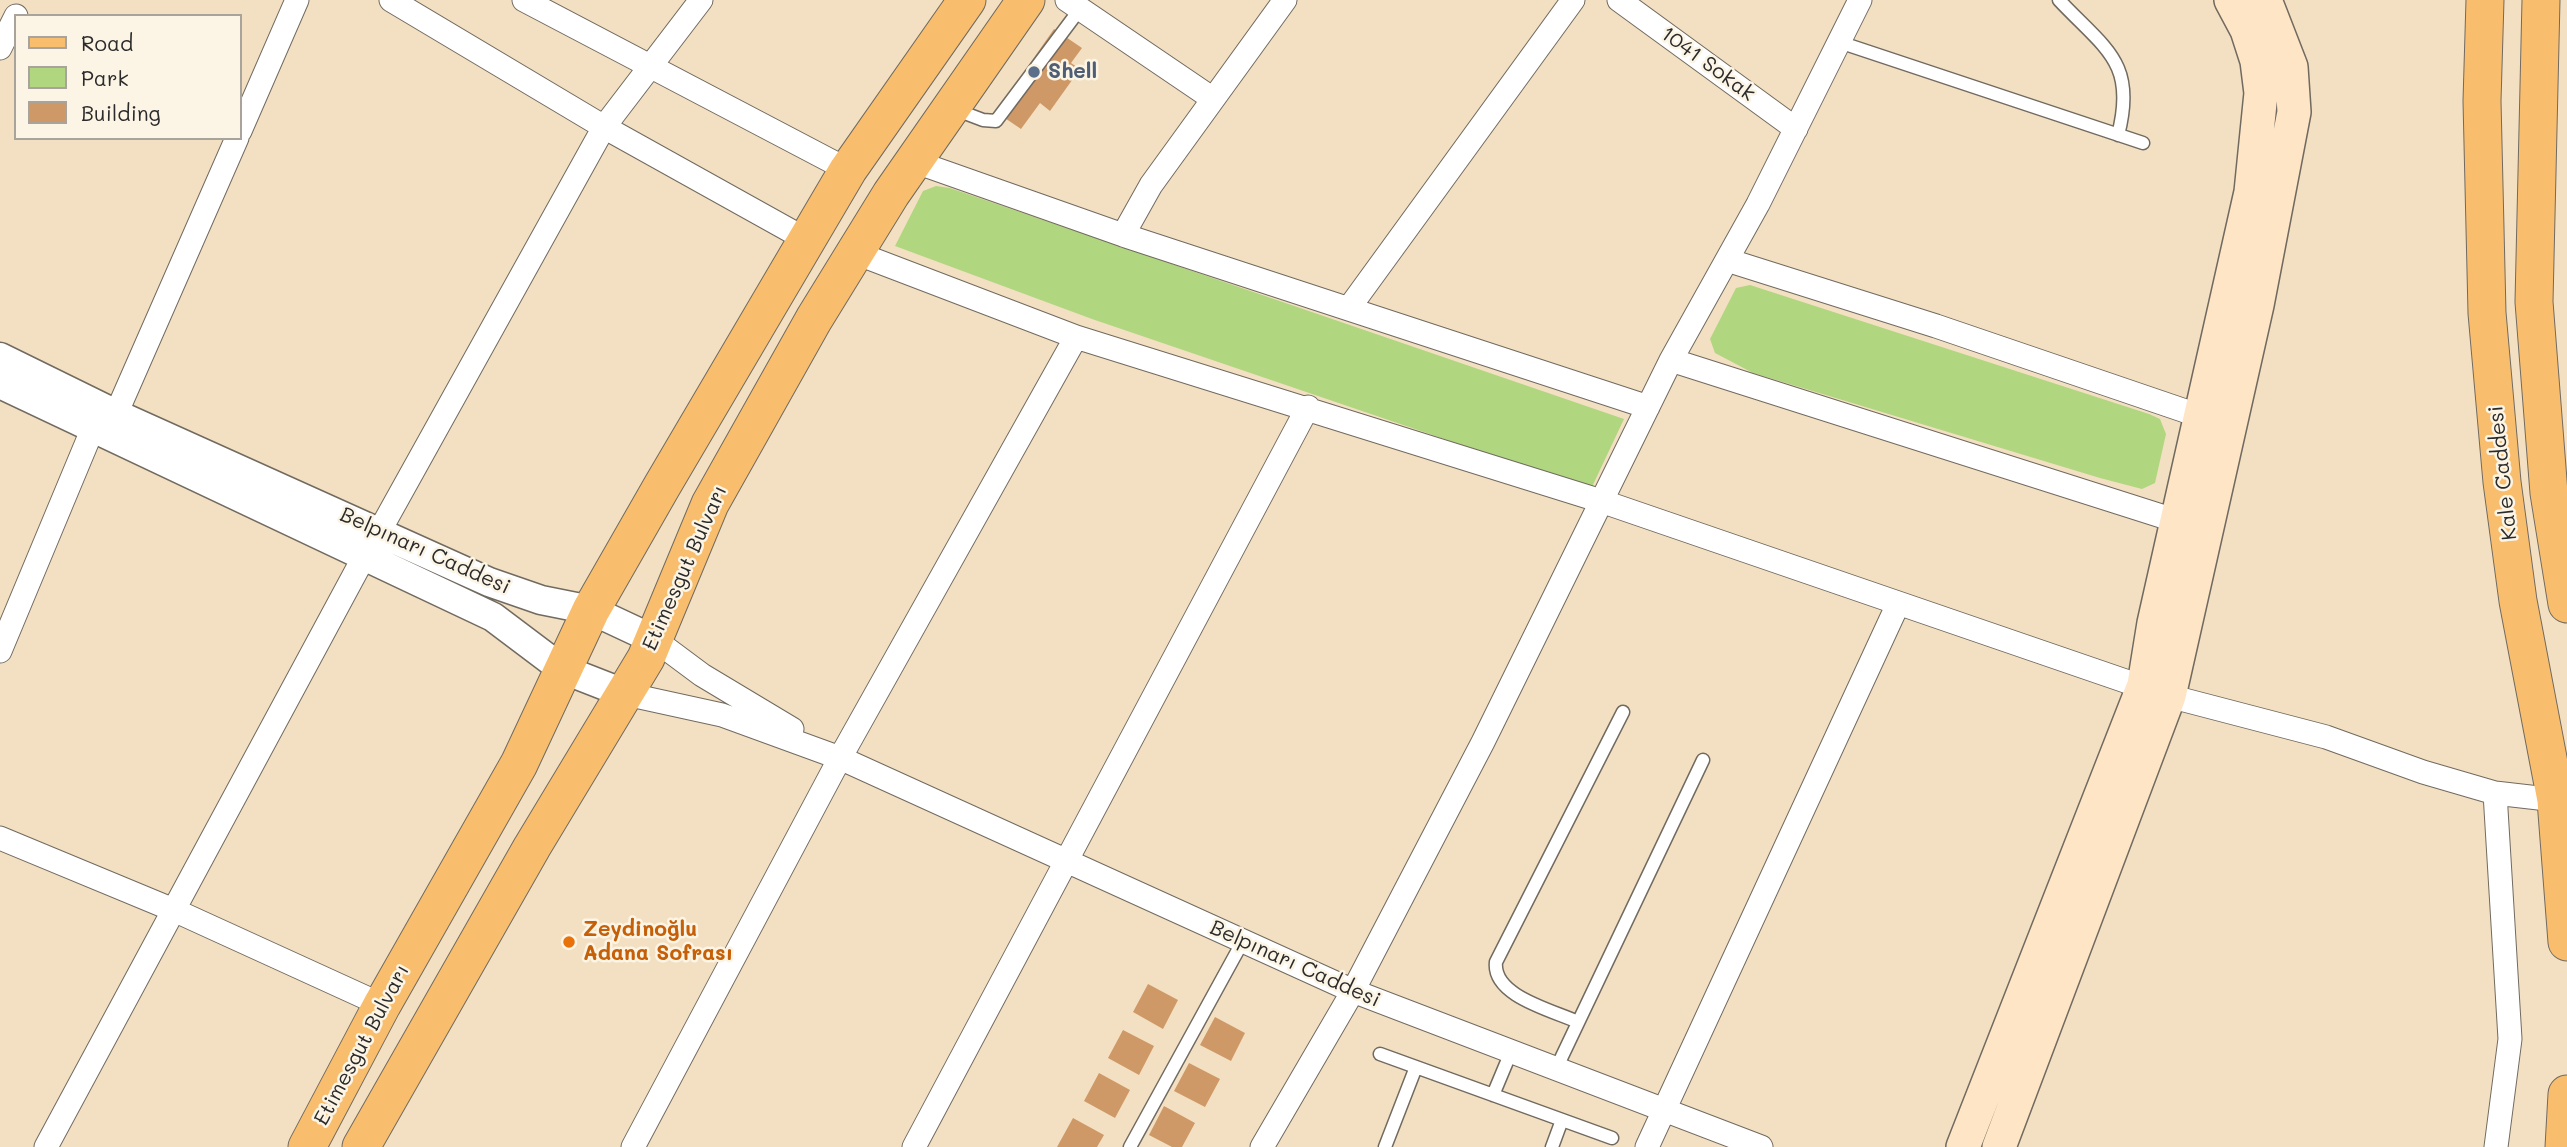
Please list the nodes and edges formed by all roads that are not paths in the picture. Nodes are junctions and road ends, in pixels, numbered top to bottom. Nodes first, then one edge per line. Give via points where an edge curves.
1 (297, 0) edge
2 (391, 0) edge
3 (524, 0) edge
4 (701, 0) edge
5 (967, 0) edge
6 (1026, 0) edge
7 (1284, 0) edge
8 (1573, 0) edge
9 (1619, 0) edge
10 (1860, 0) edge
11 (2059, 0) edge
12 (2231, 0) edge
13 (2265, 0) edge
14 (2485, 0) edge
15 (2540, 0) edge
16 (2556, 0) edge
17 (1074, 4) edge
18 (14, 20) edge
19 (1839, 42) junction
20 (0, 48) edge
21 (651, 67) junction
22 (1213, 99) junction
23 (950, 107) junction
24 (242, 126) edge
25 (604, 127) junction
26 (1796, 130) junction
27 (2118, 135) junction
28 (235, 140) edge
29 (2143, 143) dead end
30 (913, 161) junction
31 (848, 170) junction
32 (2536, 200) junction
33 (1122, 235) junction
34 (807, 240) junction
35 (856, 253) junction
36 (1727, 260) junction
37 (1349, 308) junction
38 (1076, 337) junction
39 (0, 357) edge
40 (1671, 360) junction
41 (0, 384) edge
42 (1308, 407) junction
43 (1648, 407) junction
44 (2200, 416) junction
45 (104, 421) junction
46 (1601, 501) junction
47 (2177, 521) junction
48 (372, 544) junction
49 (1898, 604) junction
50 (2567, 604) edge
51 (591, 610) junction
52 (655, 640) junction
53 (0, 651) edge
54 (562, 669) junction
55 (2157, 690) junction
56 (626, 694) junction
57 (1623, 712) dead end
58 (840, 758) junction
59 (1703, 760) dead end
60 (2495, 793) junction
61 (2562, 799) edge
62 (0, 838) edge
63 (1064, 860) junction
64 (176, 911) junction
65 (1243, 941) junction
66 (2567, 942) edge
67 (1353, 991) junction
68 (382, 1005) junction
69 (1578, 1022) junction
70 (1511, 1052) junction
71 (1380, 1054) dead end
72 (1416, 1067) junction
73 (1556, 1069) junction
74 (2567, 1094) edge
75 (1493, 1095) junction
76 (1664, 1110) junction
77 (1562, 1120) junction
78 (1612, 1138) dead end
79 (46, 1147) edge
80 (307, 1147) edge
81 (361, 1147) edge
82 (633, 1147) edge
83 (914, 1147) edge
84 (1130, 1147) edge
85 (1262, 1147) edge
86 (1385, 1147) edge
87 (1552, 1147) edge
88 (1647, 1147) edge
89 (1761, 1147) edge
90 (1963, 1147) edge
91 (1998, 1147) edge
92 (2496, 1147) edge
93 (2564, 1147) edge

1 - 24 street
2 - 25 street
3 - 21 street
4 - 21 street
5 - 31 main road, Etimesgut Bulvarı
6 - 23 main road, Etimesgut Bulvarı
7 - 22 street
8 - 37 street
9 - 26 street, 1041 Sokak
10 - 19 street
11 - 27 lane via 2112,56 2121,73 2126,104
12 - 44 main road via 2257,61 2259,124 2251,192
13 - 55 main road via 2291,67 2294,112 2257,305
14 - 61 main road, Kale Caddesi via 2482,113 2487,313 2502,482 2518,601
15 - 32 main road, Kale Caddesi
16 - 32 main road via 2552,143
17 - 22 street
17 - 23 lane via 996,121
18 - 20 street
19 - 26 street
19 - 27 lane
21 - 25 street
21 - 31 street
22 - 33 street via 1151,185
23 - 30 main road, Etimesgut Bulvarı
25 - 34 street
25 - 48 street
26 - 36 street
27 - 29 lane
28 - 45 street
30 - 33 street
30 - 35 main road, Etimesgut Bulvarı
31 - 34 main road, Etimesgut Bulvarı
32 - 50 main road, Kale Caddesi via 2534,302 2549,493
33 - 37 street
34 - 51 main road, Etimesgut Bulvarı
35 - 38 street
35 - 52 main road, Etimesgut Bulvarı via 710,504
36 - 40 street
36 - 44 street
37 - 43 street
38 - 42 street
38 - 58 street
39 - 45 street, Belpınarı Caddesi
40 - 43 street
40 - 47 street
41 - 45 street, Belpınarı Caddesi
42 - 46 street
42 - 63 street
43 - 46 street
44 - 47 main road
45 - 48 street, Belpınarı Caddesi
45 - 53 street
46 - 49 street
46 - 67 street via 1483,742
47 - 55 main road via 2154,622
48 - 51 street, Belpınarı Caddesi via 541,600
48 - 54 street, Belpınarı Caddesi via 492,617
48 - 64 street
49 - 55 street
49 - 76 street
51 - 52 street, Belpınarı Caddesi
51 - 54 main road, Etimesgut Bulvarı
52 - 56 main road, Etimesgut Bulvarı
52 - 58 street, Belpınarı Caddesi via 702,675
54 - 56 street, Belpınarı Caddesi
54 - 68 main road, Etimesgut Bulvarı via 519,764
55 - 60 street via 2326,737
55 - 90 main road
55 - 91 main road
56 - 58 street, Belpınarı Caddesi via 722,715
56 - 81 main road, Etimesgut Bulvarı via 532,847
57 - 69 lane via 1496,962 1496,976 1508,991
58 - 63 street, Belpınarı Caddesi
58 - 82 street
59 - 69 lane
60 - 61 street
60 - 92 street via 2510,1039
61 - 66 main road, Kale Caddesi
62 - 64 street
63 - 65 street, Belpınarı Caddesi
63 - 83 street
64 - 68 street
64 - 79 street
65 - 67 street, Belpınarı Caddesi
65 - 84 lane
67 - 70 street, Belpınarı Caddesi
67 - 85 street
68 - 80 main road, Etimesgut Bulvarı
69 - 73 lane
70 - 73 street, Belpınarı Caddesi
70 - 75 lane
71 - 72 lane
72 - 75 lane
72 - 86 lane
73 - 76 street, Belpınarı Caddesi
74 - 93 main road
75 - 77 lane
76 - 88 street
76 - 89 street, Belpınarı Caddesi
77 - 78 lane
77 - 87 lane

